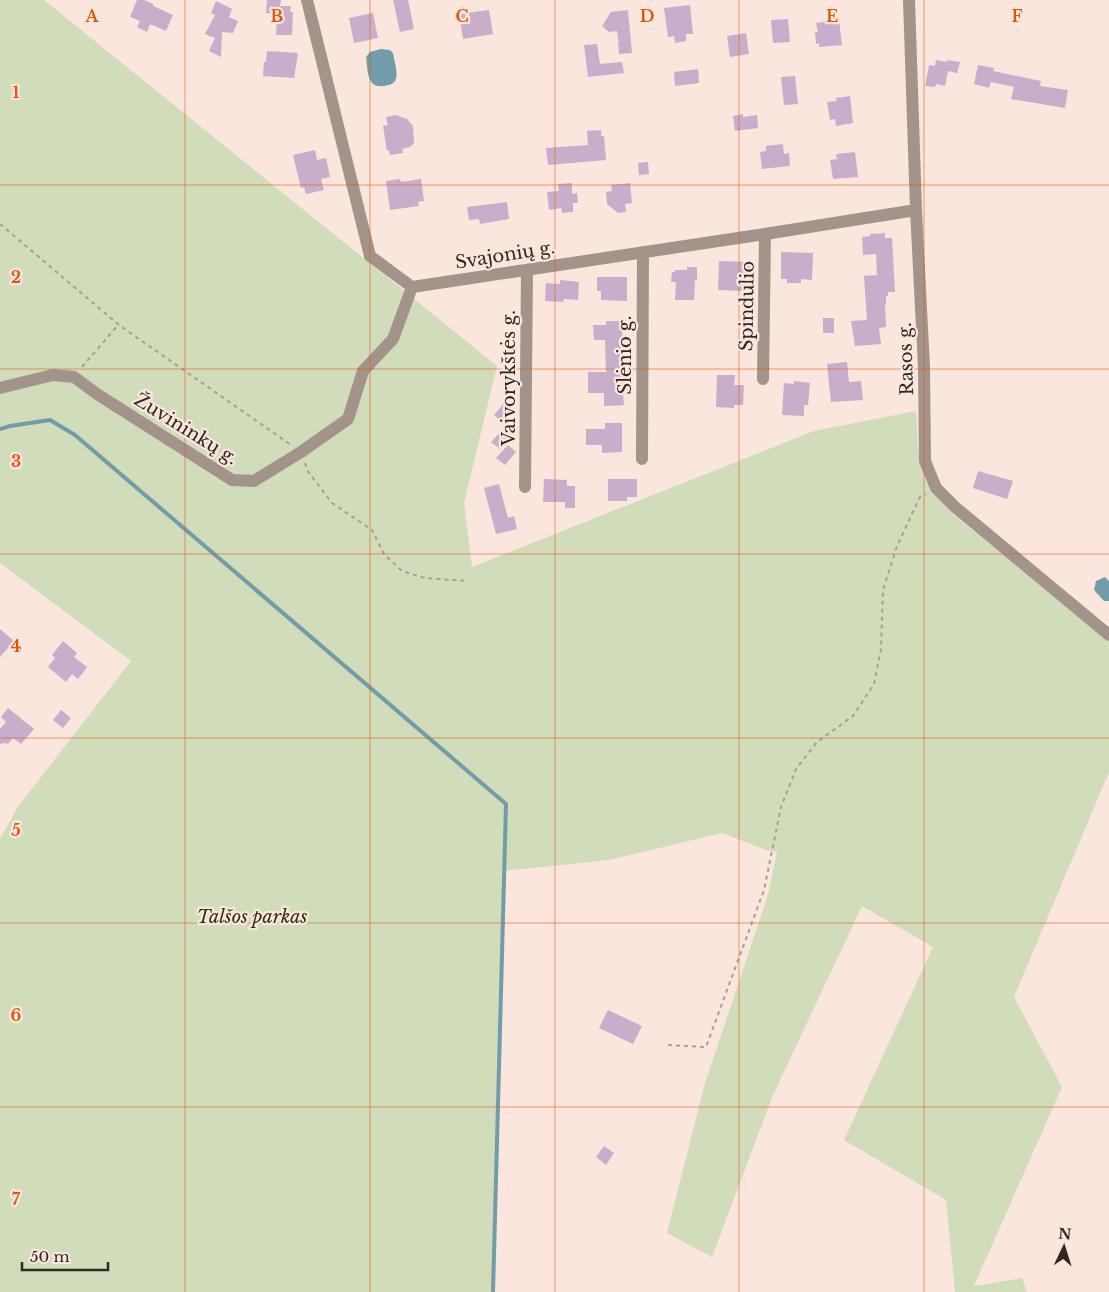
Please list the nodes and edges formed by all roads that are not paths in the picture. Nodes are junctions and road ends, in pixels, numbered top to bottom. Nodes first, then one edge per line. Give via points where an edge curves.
1 (307, 0) edge
2 (909, 0) edge
3 (916, 210) junction
4 (765, 234) junction
5 (643, 252) junction
6 (527, 270) junction
7 (412, 287) junction
8 (763, 379) dead end
9 (0, 388) edge
10 (642, 459) dead end
11 (525, 487) dead end
12 (1109, 635) edge

1 - 7 street via 370,256
2 - 3 street, Rasos g.
3 - 4 street, Svajonių g.
3 - 12 street, Rasos g. via 925,461 936,488
4 - 5 street, Svajonių g.
4 - 8 street, Spindulio
5 - 6 street, Svajonių g.
5 - 10 street, Slėnio g.
6 - 7 street, Svajonių g.
6 - 11 street, Vaivorykštės g.
7 - 9 street, Žuvininkų g. via 393,339 363,371 348,419 254,481 232,480 74,377 53,375

